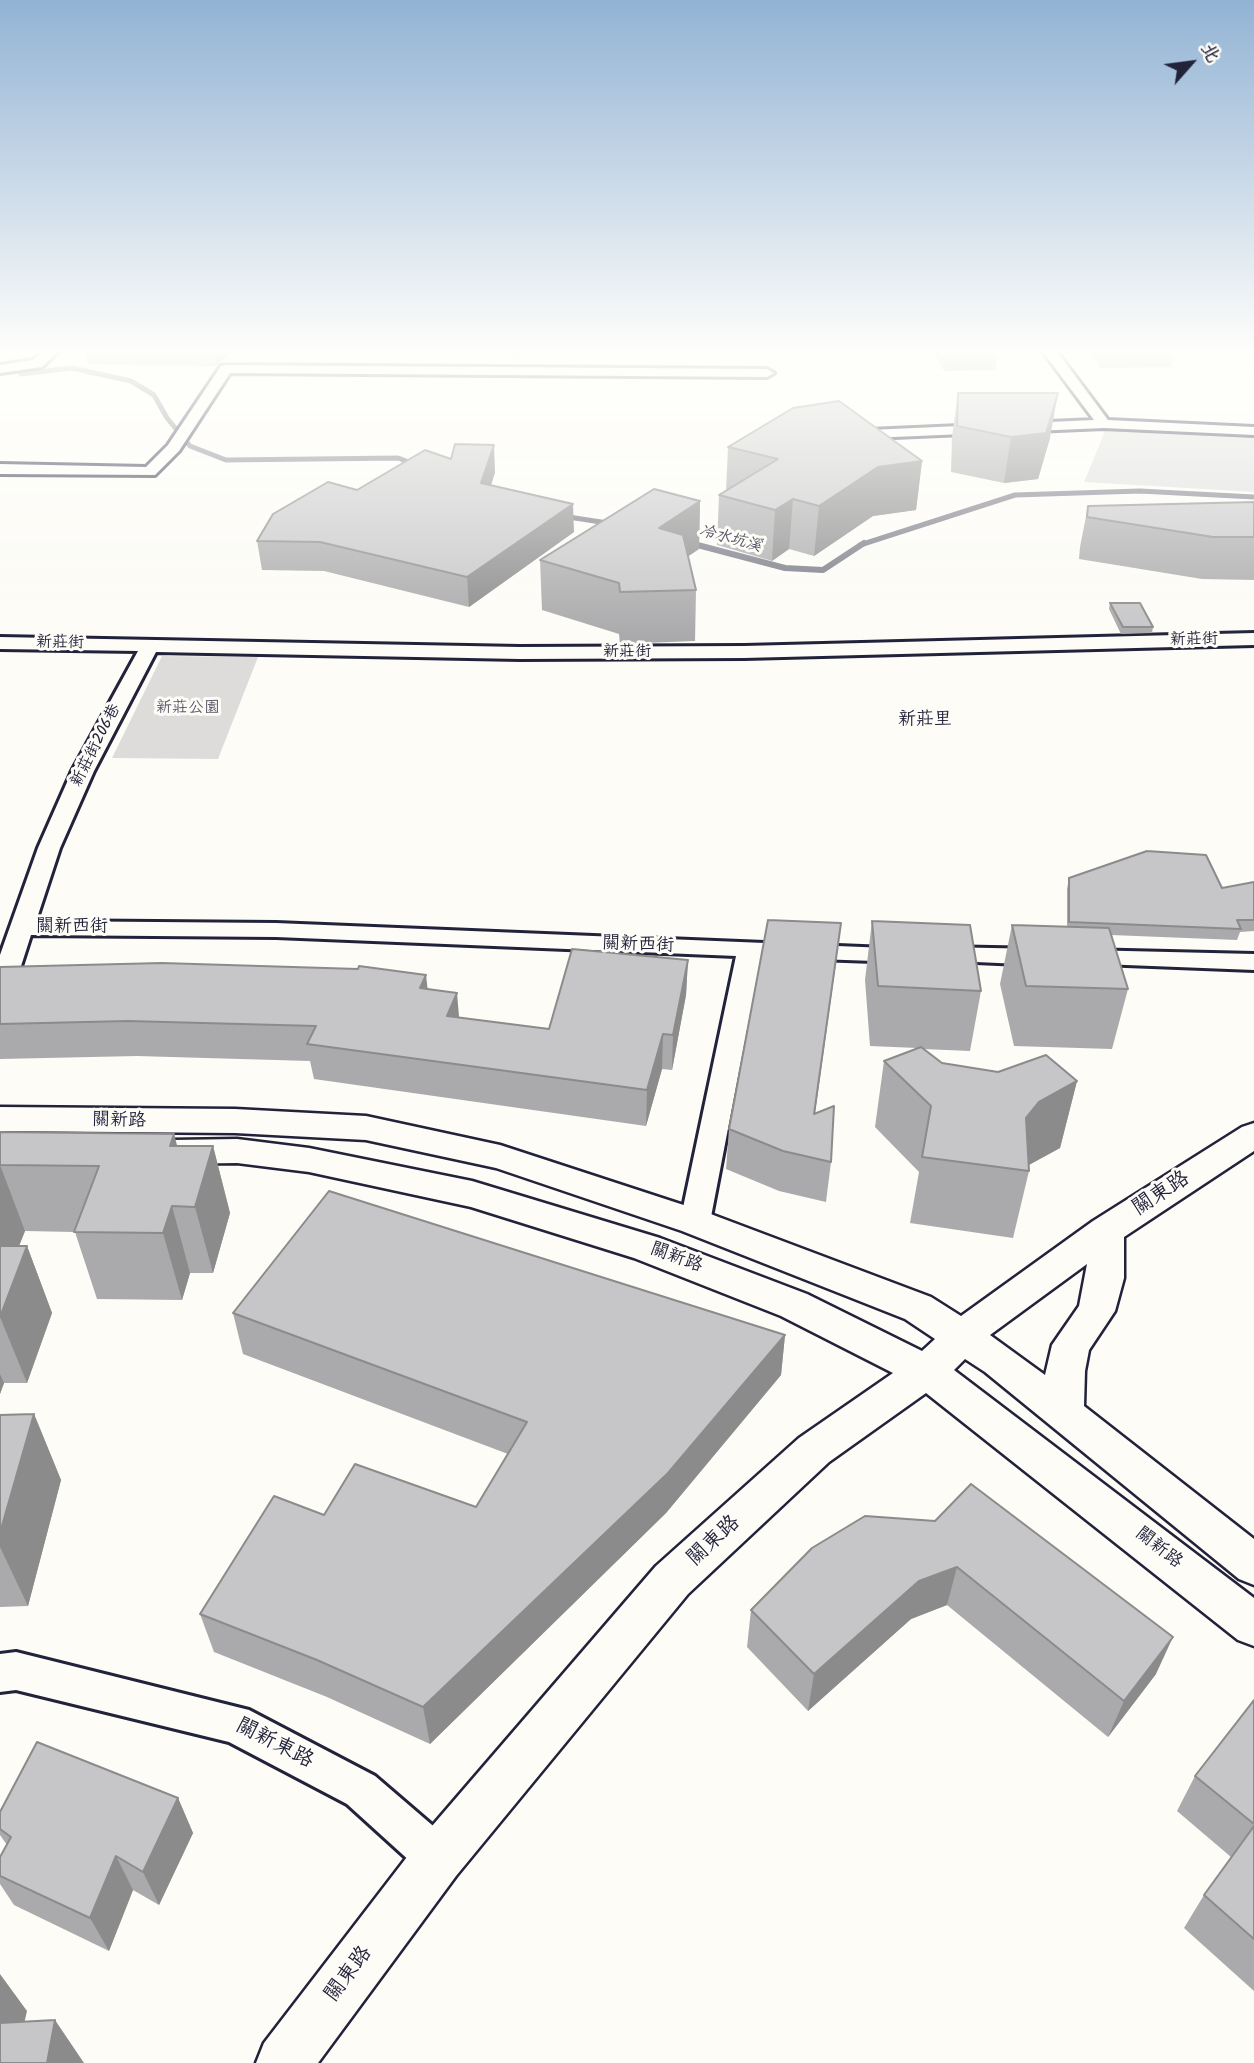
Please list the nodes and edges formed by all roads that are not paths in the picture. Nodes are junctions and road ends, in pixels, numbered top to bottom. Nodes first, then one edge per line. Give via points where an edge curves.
1 (175, 445) edge
2 (0, 469) edge
3 (1254, 639) edge
4 (0, 643) edge
5 (150, 646) junction
6 (22, 928) junction
7 (750, 950) junction
8 (1254, 962) edge
9 (0, 991) edge
10 (0, 1119) edge
11 (1254, 1135) edge
12 (56, 1152) edge
13 (695, 1223) junction
14 (1106, 1231) junction
15 (962, 1337) junction
16 (926, 1371) junction
17 (1064, 1416) junction
18 (1254, 1565) edge
19 (1254, 1625) edge
20 (0, 1673) edge
21 (438, 1858) junction
22 (284, 2063) edge

1 - 2 street via 150,471
3 - 5 street, 新莊街 via 744,652
4 - 5 street, 新莊街
5 - 6 street, 新莊街206巷 via 48,848
6 - 7 street, 關新西街 via 275,930
6 - 9 street, 新莊街206巷
7 - 8 street, 關新西街
7 - 13 street
10 - 13 street, 關新路 via 235,1121 366,1128 500,1157
11 - 14 street, 關東路
12 - 16 street, 關新路 via 237,1151 365,1169 472,1194 719,1274 794,1305
13 - 15 street, 關新路 via 918,1308
14 - 15 street, 關東路
14 - 17 street via 1105,1278 1096,1311 1071,1345
15 - 16 street, 關東路
15 - 17 street, 關新路 via 999,1361
16 - 19 street, 關新路
16 - 21 street, 關東路 via 814,1450 672,1580
17 - 18 street, 關新路
20 - 21 street, 關新東路 via 16,1671 236,1724 361,1790
21 - 22 street, 關東路

